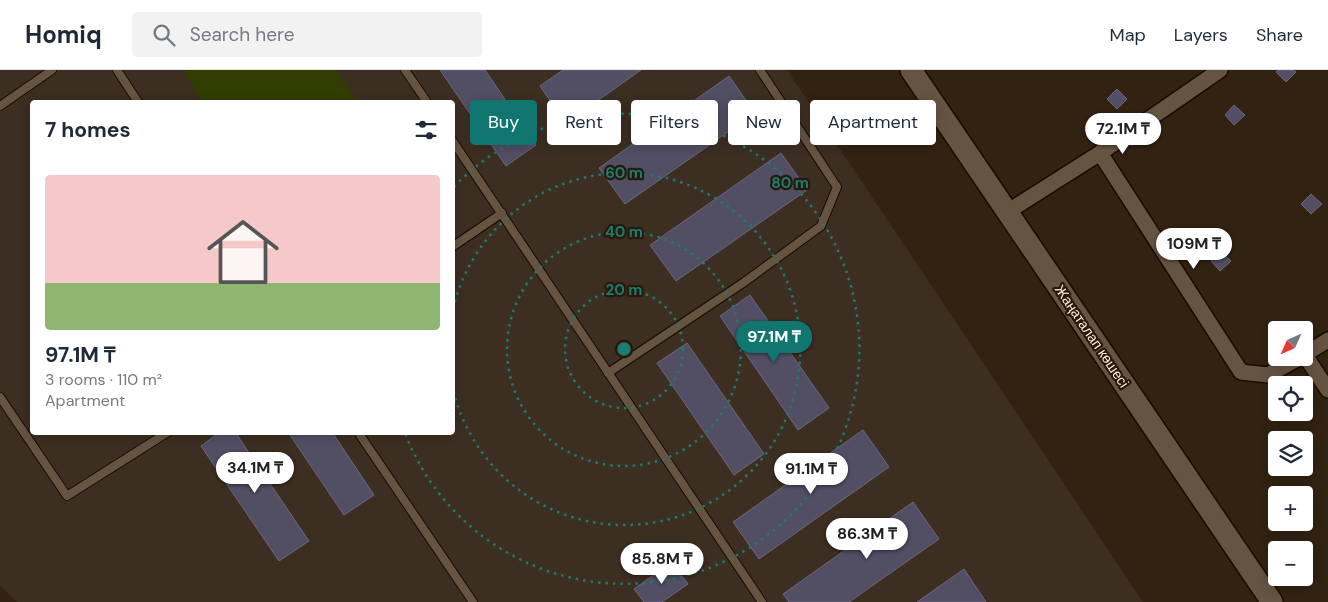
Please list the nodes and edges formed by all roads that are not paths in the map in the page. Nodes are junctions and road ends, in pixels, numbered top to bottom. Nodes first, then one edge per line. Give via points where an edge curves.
1 (52, 70) edge
2 (117, 70) edge
3 (405, 70) edge
4 (760, 70) edge
5 (910, 70) edge
6 (1220, 70) edge
7 (137, 100) edge
8 (426, 100) edge
9 (0, 106) edge
10 (455, 144) edge
11 (1100, 153) junction
12 (1007, 212) junction
13 (502, 213) junction
14 (455, 245) edge
15 (1328, 340) edge
16 (1313, 349) edge
17 (1284, 366) edge
18 (1312, 366) edge
19 (608, 373) junction
20 (1328, 390) edge
21 (0, 397) edge
22 (163, 435) edge
23 (360, 435) edge
24 (473, 602) edge
25 (762, 602) edge
26 (1272, 602) edge

1 - 9 lane
2 - 7 lane
3 - 8 lane
4 - 19 lane via 838,187 821,226 743,283
5 - 12 main road, Жаңаталап көшесі
6 - 11 street
10 - 13 lane
11 - 12 street
11 - 17 street via 1241,372 1268,375
12 - 26 main road, Жаңаталап көшесі
13 - 14 lane
13 - 19 lane
15 - 16 street
18 - 20 street
19 - 25 lane
21 - 22 lane via 67,496
23 - 24 lane

